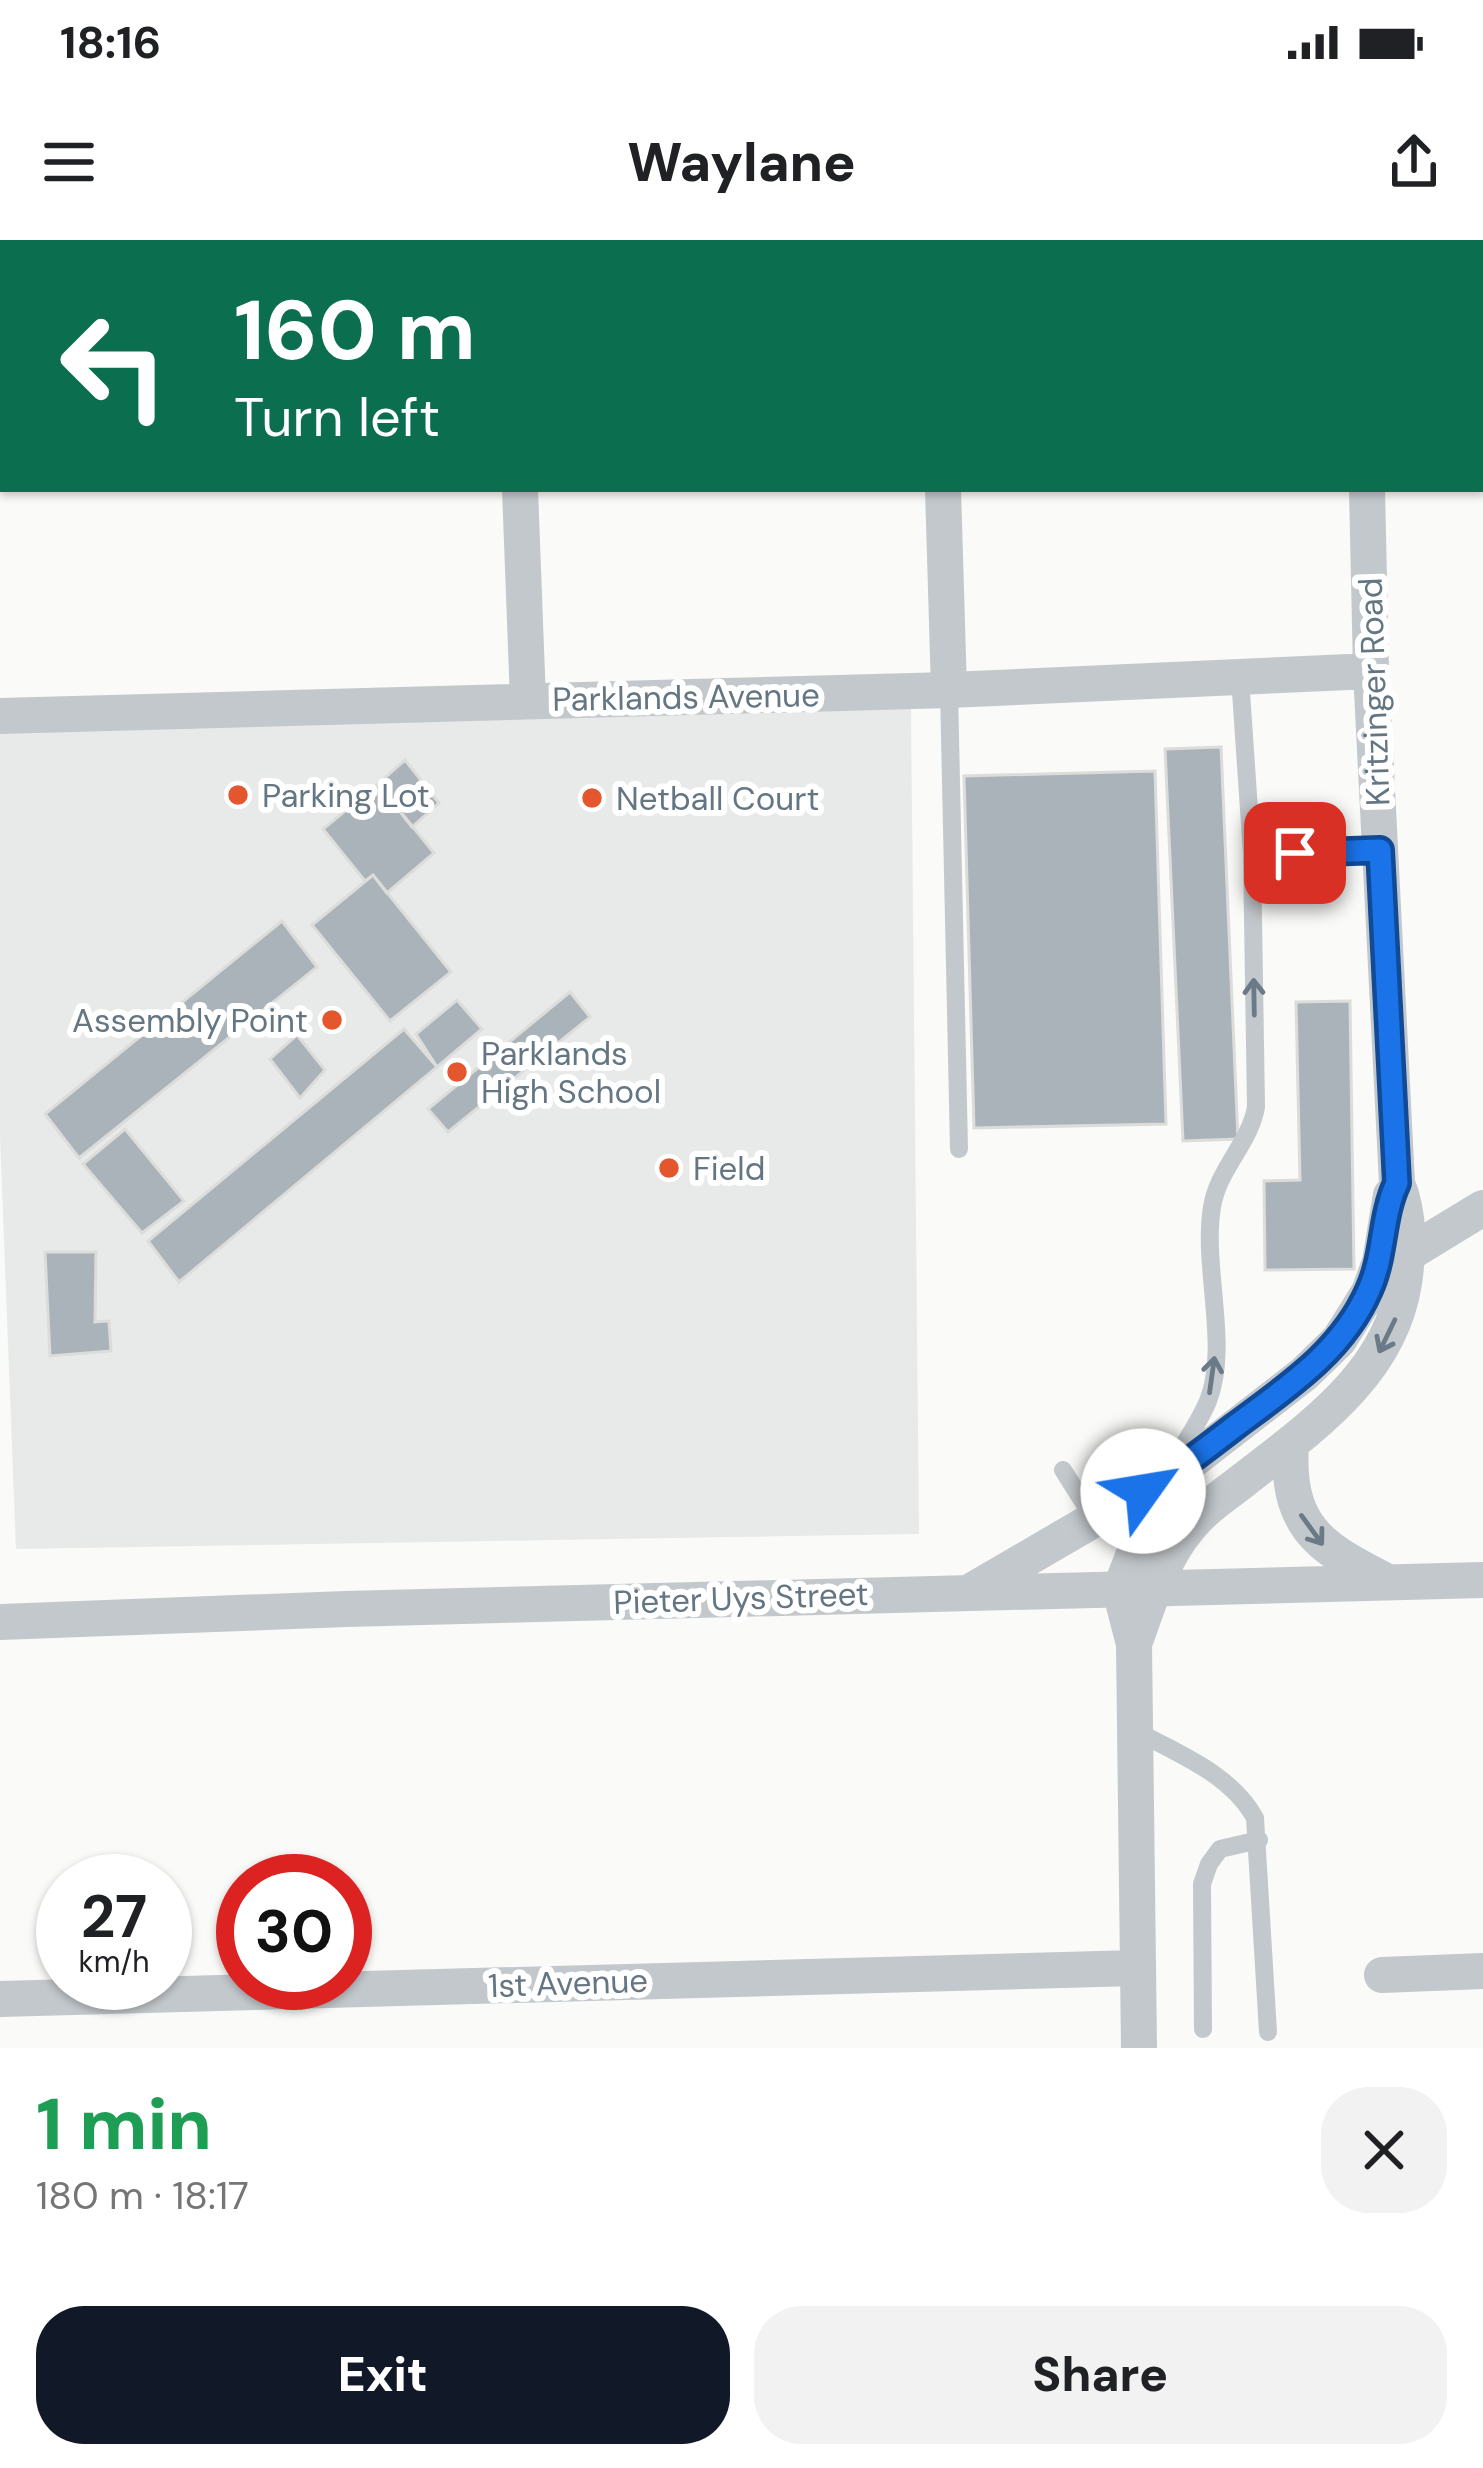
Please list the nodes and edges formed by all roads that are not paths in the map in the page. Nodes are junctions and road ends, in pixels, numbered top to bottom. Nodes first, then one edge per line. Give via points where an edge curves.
1 (520, 492) edge
2 (943, 492) edge
3 (1367, 492) edge
4 (1371, 671) junction
5 (1240, 677) junction
6 (949, 691) junction
7 (528, 701) junction
8 (0, 716) edge
9 (1380, 850) junction
10 (1252, 854) junction
11 (958, 1149) dead end
12 (1397, 1183) junction
13 (1483, 1208) edge
14 (1409, 1253) junction
15 (1291, 1443) junction
16 (1063, 1470) dead end
17 (1175, 1472) junction
18 (1094, 1519) junction
19 (1136, 1578) junction
20 (1483, 1580) edge
21 (1387, 1582) junction
22 (970, 1592) junction
23 (0, 1622) edge
24 (1134, 1730) junction
25 (1259, 1840) junction
26 (1136, 1968) junction
27 (1483, 1971) edge
28 (1382, 1975) dead end
29 (0, 1999) edge
30 (1203, 2030) dead end
31 (1268, 2032) dead end
32 (1139, 2048) edge

1 - 7 street
2 - 6 street
3 - 4 street, Kritzinger Road
4 - 5 street, Parklands Avenue
4 - 9 street, Kritzinger Road
5 - 6 street, Parklands Avenue
5 - 10 lane
6 - 7 street, Parklands Avenue
6 - 11 lane
7 - 8 street, Parklands Avenue
9 - 10 lane
9 - 12 street, Kritzinger Road
17 -> 10 lane via 1209,1399 1215,1361 1212,1209 1256,1107
12 - 14 street, Kritzinger Road
12 - 17 street, Kritzinger Road via 1369,1292 1339,1340
13 - 14 street
14 -> 15 street, Kritzinger Road via 1388,1341
15 - 19 street, Kritzinger Road
15 -> 21 street via 1291,1488 1303,1521 1326,1549
16 - 18 lane
17 - 18 street
17 - 19 street, Kritzinger Road via 1143,1530
18 - 19 street
18 - 22 street
19 - 21 street, Pieter Uys Street
19 - 22 street, Pieter Uys Street
19 - 24 street
20 - 21 street, Pieter Uys Street
22 - 23 street, Pieter Uys Street
24 - 25 lane via 1228,1784 1246,1802
24 - 26 street
25 - 30 lane via 1220,1849 1202,1884
25 - 31 lane
26 - 29 street, 1st Avenue
26 - 32 street
27 - 28 street

